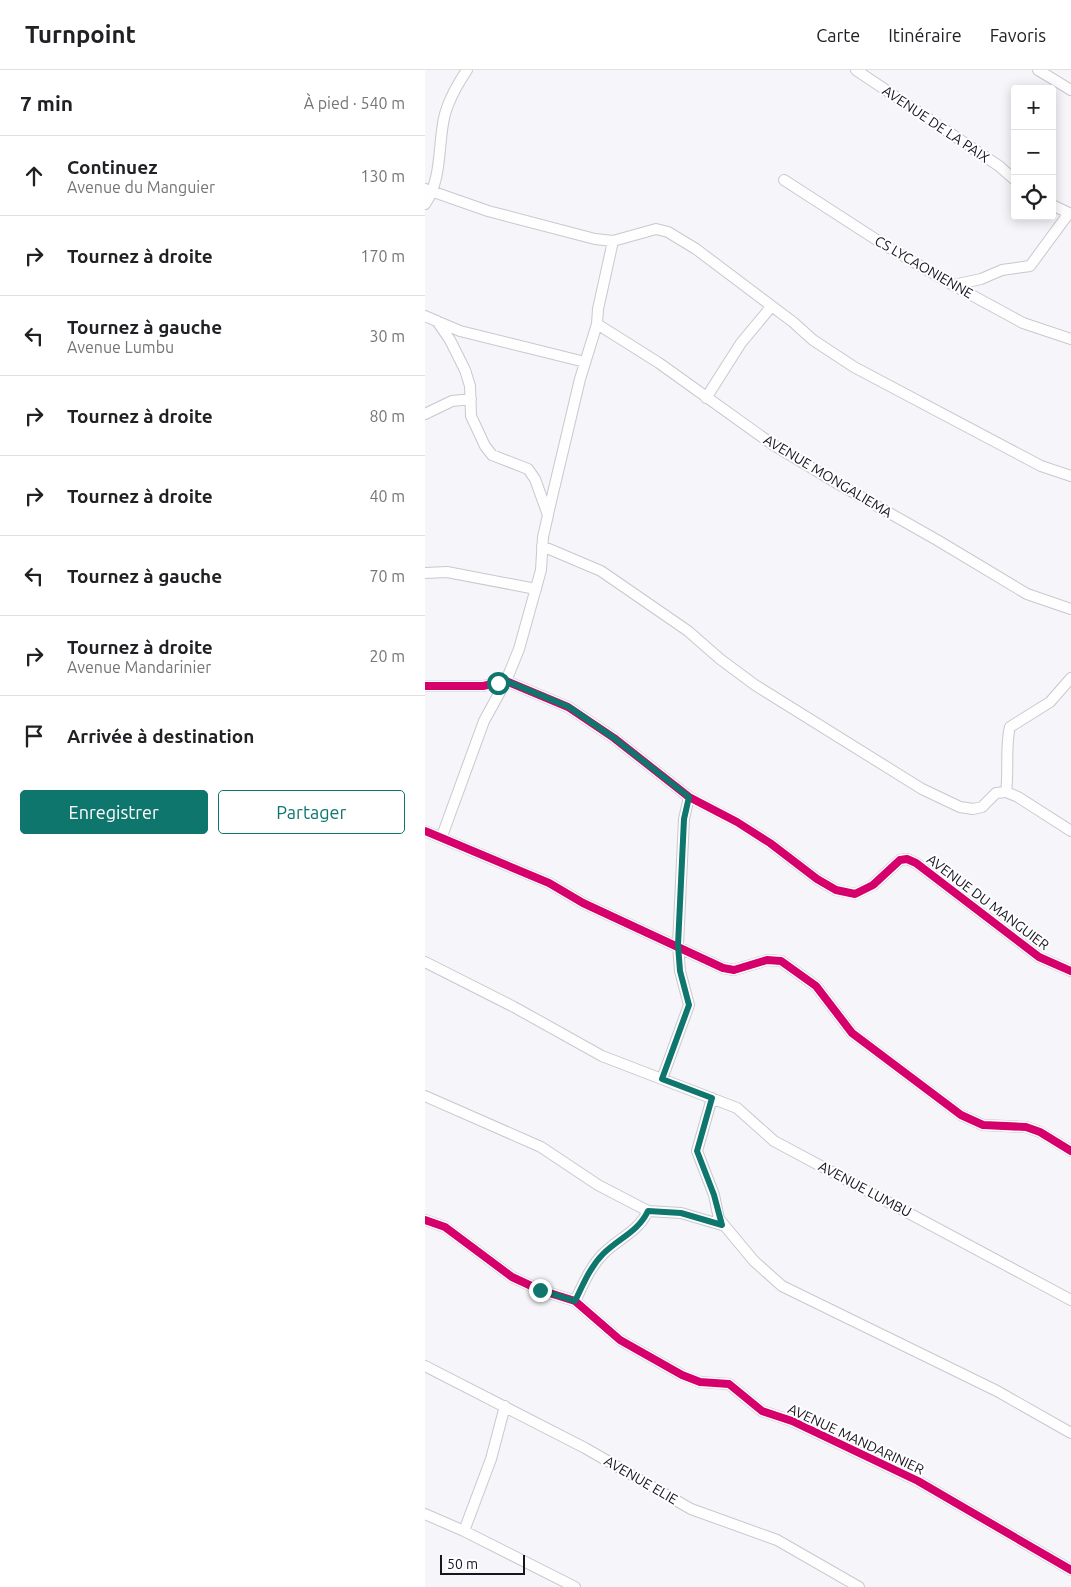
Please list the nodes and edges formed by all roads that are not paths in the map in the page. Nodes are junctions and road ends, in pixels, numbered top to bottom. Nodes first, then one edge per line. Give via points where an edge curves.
1 (467, 70) edge
2 (856, 70) edge
3 (1038, 70) edge
4 (1071, 90) edge
5 (1011, 176) edge
6 (784, 180) dead end
7 (429, 190) edge
8 (425, 204) edge
9 (1056, 207) edge
10 (1070, 213) edge
11 (613, 240) junction
12 (953, 285) junction
13 (771, 307) junction
14 (425, 316) edge
15 (437, 321) junction
16 (597, 324) junction
17 (1071, 339) edge
18 (585, 362) junction
19 (706, 398) junction
20 (471, 399) junction
21 (425, 414) edge
22 (1071, 476) edge
23 (548, 515) junction
24 (542, 546) junction
25 (425, 573) edge
26 (536, 589) junction
27 (1071, 609) edge
28 (1070, 680) edge
29 (506, 681) junction
30 (425, 686) edge
31 (1006, 792) junction
32 (689, 797) junction
33 (425, 831) edge
34 (1071, 831) edge
35 (442, 836) junction
36 (678, 945) junction
37 (425, 962) edge
38 (1071, 971) edge
39 (662, 1079) junction
40 (425, 1096) edge
41 (712, 1098) junction
42 (1071, 1151) edge
43 (648, 1211) junction
44 (425, 1220) edge
45 (722, 1225) junction
46 (1071, 1300) edge
47 (575, 1301) junction
48 (425, 1366) edge
49 (505, 1406) junction
50 (1071, 1433) edge
51 (425, 1514) edge
52 (464, 1531) junction
53 (1071, 1570) edge
54 (575, 1587) edge
55 (859, 1587) edge

1 - 7 street via 450,97
2 - 5 street, AVENUE DE LA PAIX
3 - 4 street
6 - 12 street, CS LYCAONIENNE
7 - 8 street
7 - 11 street via 548,228 595,240
9 - 10 street
10 - 12 street via 1030,266 1002,270
11 - 13 street via 657,229 668,232 696,249
11 - 16 street
12 - 17 street, CS LYCAONIENNE via 1023,323
13 - 19 street via 741,343
13 - 22 street via 854,367 1041,466
14 - 15 street
15 - 18 street via 460,331
15 - 20 street via 465,370
16 - 18 street
16 - 19 street, AVENUE MONGALIEMA via 659,363
18 - 23 street
19 - 27 street, AVENUE MONGALIEMA via 839,486 1027,594
20 - 21 street via 451,401
20 - 23 street via 471,416 485,446 491,455 528,469
23 - 24 street
24 - 26 street
24 - 31 street via 601,571 688,630 755,685 922,789 960,807 973,809 982,807 996,794
25 - 26 street via 447,572
26 - 29 street
28 - 31 street via 1050,702 1010,727
29 - 30 street via 483,686
29 - 32 street, AVENUE DU MANGUIER via 569,707
29 - 35 street via 484,721
31 - 34 street
32 - 36 street via 684,819
32 - 38 street, AVENUE DU MANGUIER via 745,827 836,890 855,894 873,884 900,860 916,863 1039,957
33 - 35 street
35 - 36 street
36 - 39 street via 680,971 689,1005
36 - 42 street via 723,968 734,970 767,960 781,960 816,986 852,1033 961,1115 983,1125 1026,1127 1041,1132
37 - 39 street, AVENUE LUMBU via 602,1056
39 - 41 street, AVENUE LUMBU
40 - 43 street via 541,1147 598,1185
41 - 45 street via 697,1151
41 - 46 street, AVENUE LUMBU via 737,1108 774,1141
43 - 45 street via 681,1213
43 - 47 street via 639,1228 593,1265
44 - 47 street, AVENUE MANDARINIER via 445,1227 512,1277
45 - 50 street via 754,1262 782,1286 981,1382
47 - 53 street, AVENUE MANDARINIER via 620,1340 682,1374 700,1382 729,1384 762,1411 792,1421 918,1481
48 - 49 street, AVENUE ELIE
49 - 52 street via 491,1459
49 - 55 street, AVENUE ELIE via 691,1509 777,1540
51 - 52 street
52 - 54 street

